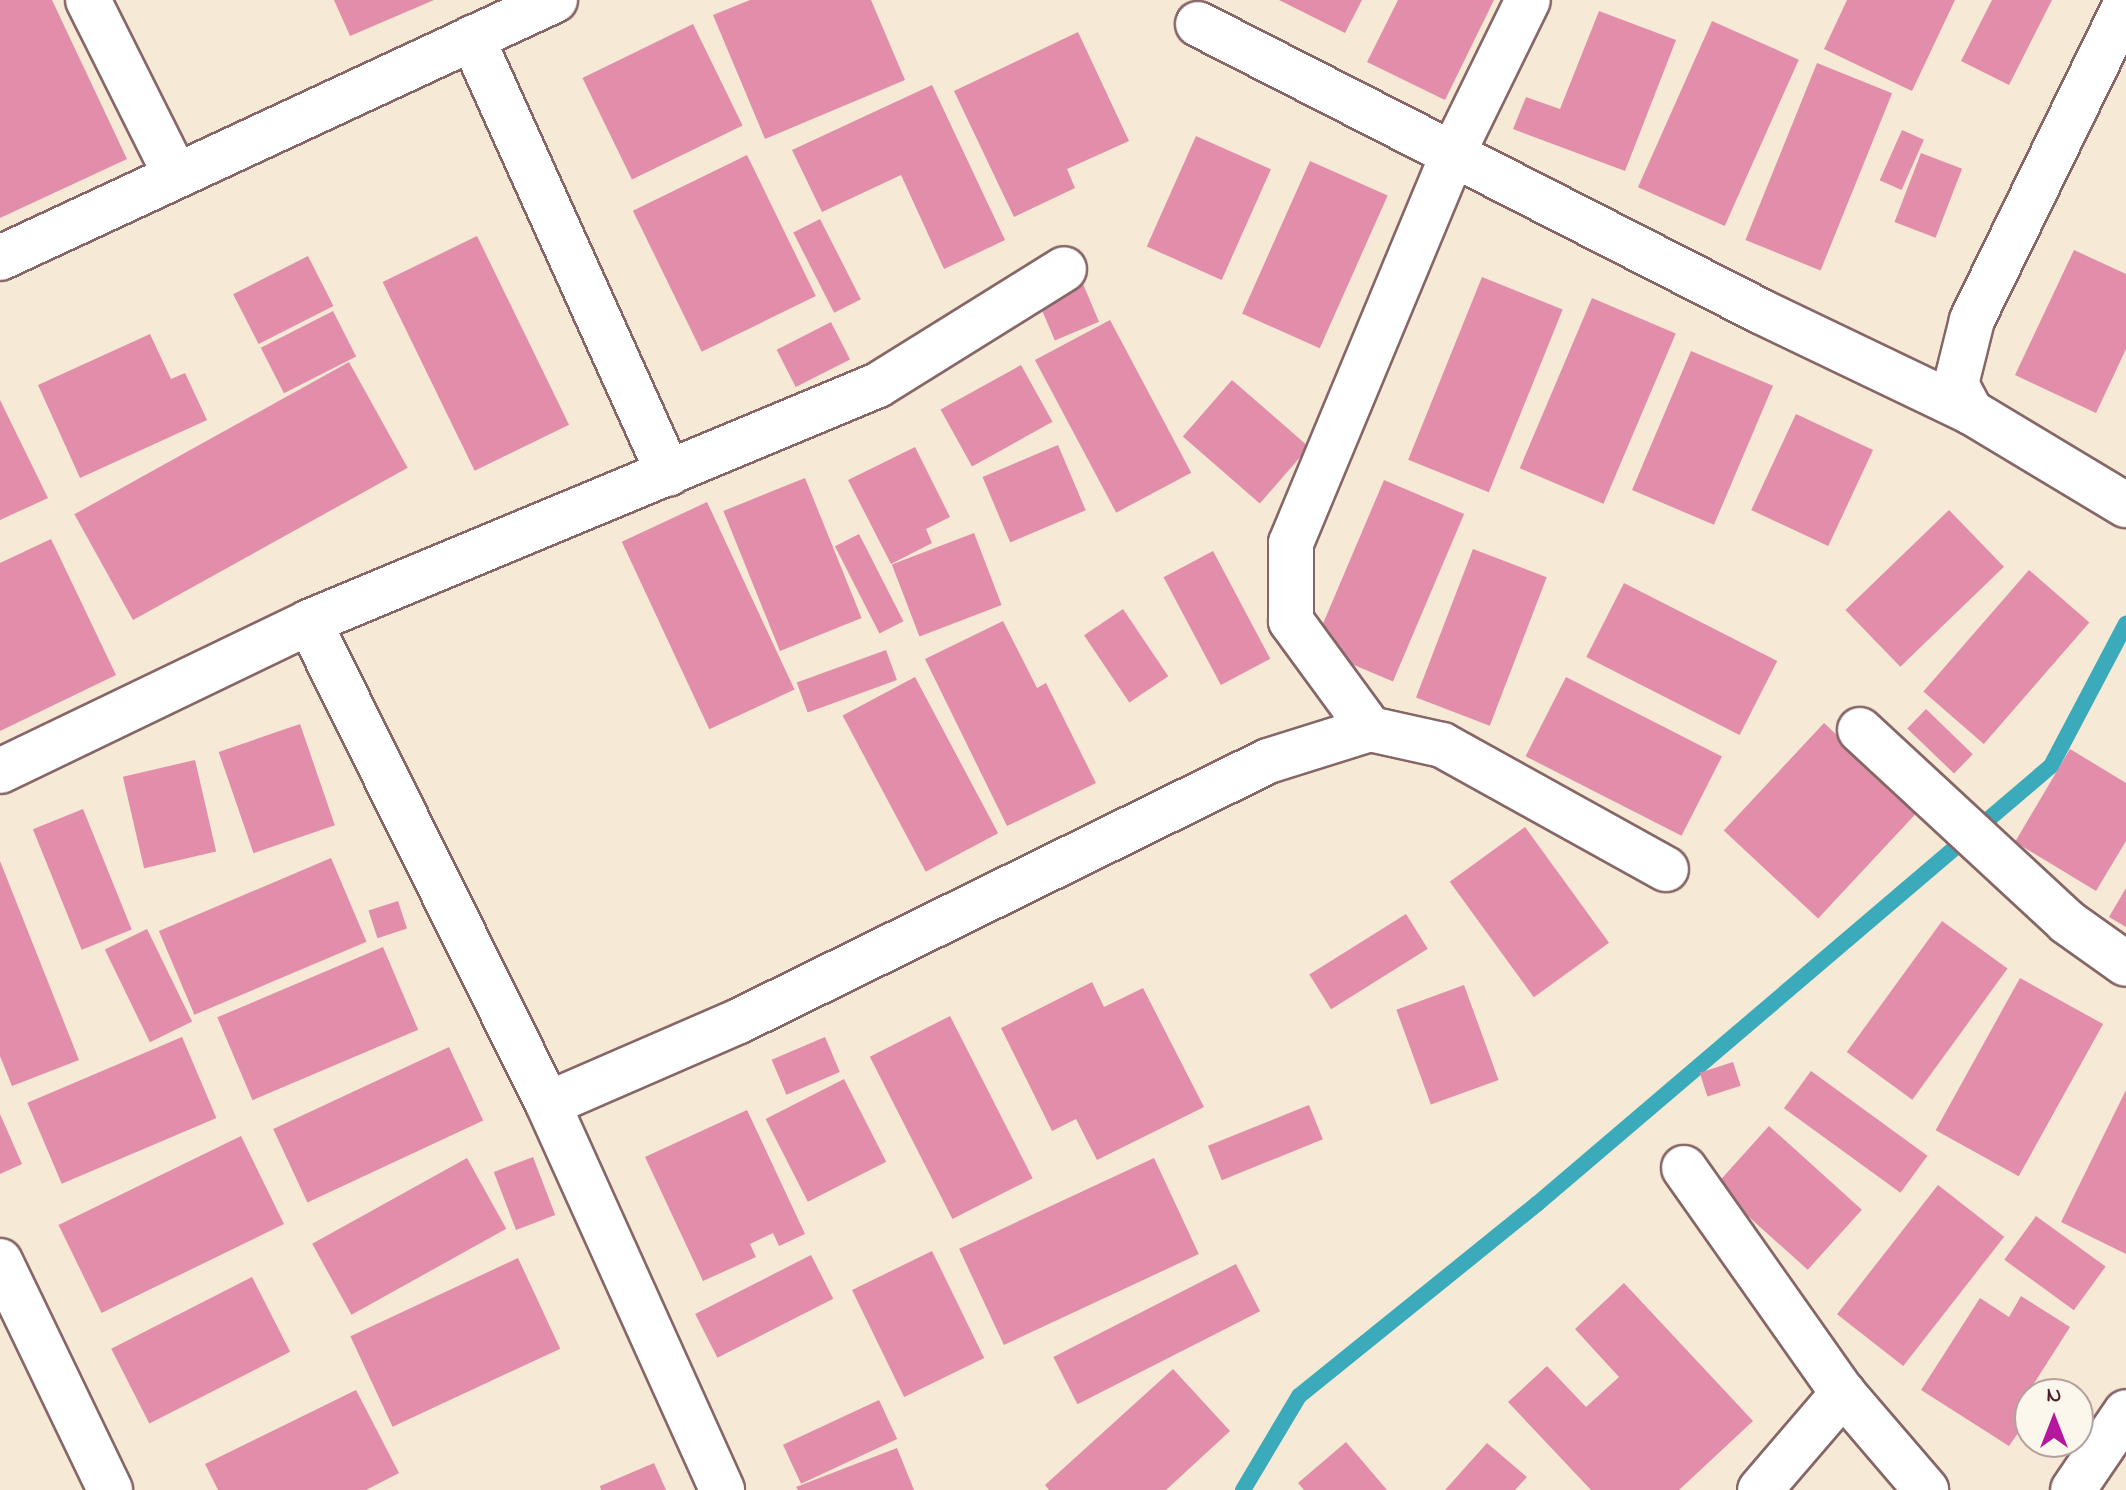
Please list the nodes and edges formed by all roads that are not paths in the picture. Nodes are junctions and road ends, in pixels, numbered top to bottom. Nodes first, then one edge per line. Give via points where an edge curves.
1 (88, 0) edge
2 (555, 0) edge
3 (1528, 0) edge
4 (2126, 4) edge
5 (1198, 24) dead end
6 (472, 38) junction
7 (1453, 153) junction
8 (175, 174) junction
9 (0, 258) edge
10 (1064, 269) dead end
11 (1971, 412) junction
12 (669, 474) junction
13 (2126, 505) edge
14 (309, 622) junction
15 (1370, 729) junction
16 (1860, 730) dead end
17 (0, 771) edge
18 (1666, 869) dead end
19 (2126, 964) edge
20 (548, 1104) junction
21 (1684, 1168) dead end
22 (0, 1261) edge
23 (1843, 1393) junction
24 (2126, 1412) edge
25 (110, 1490) edge
26 (722, 1490) edge
27 (1760, 1490) edge
28 (1926, 1490) edge
29 (2073, 1490) edge

1 - 8 street
2 - 6 street
3 - 7 street
4 - 11 street via 1972,320 1956,384
5 - 7 street
6 - 8 street
6 - 12 street
7 - 11 street via 1762,312
7 - 15 street via 1291,543 1291,621
8 - 9 street
10 - 12 street via 878,385
11 - 13 street
12 - 14 street
14 - 17 street
14 - 20 street
15 - 18 street via 1442,745
15 - 20 street via 1268,761 739,1021
16 - 19 street via 2067,922
20 - 26 street
21 - 23 street
22 - 25 street
23 - 27 street
23 - 28 street
24 - 29 street

